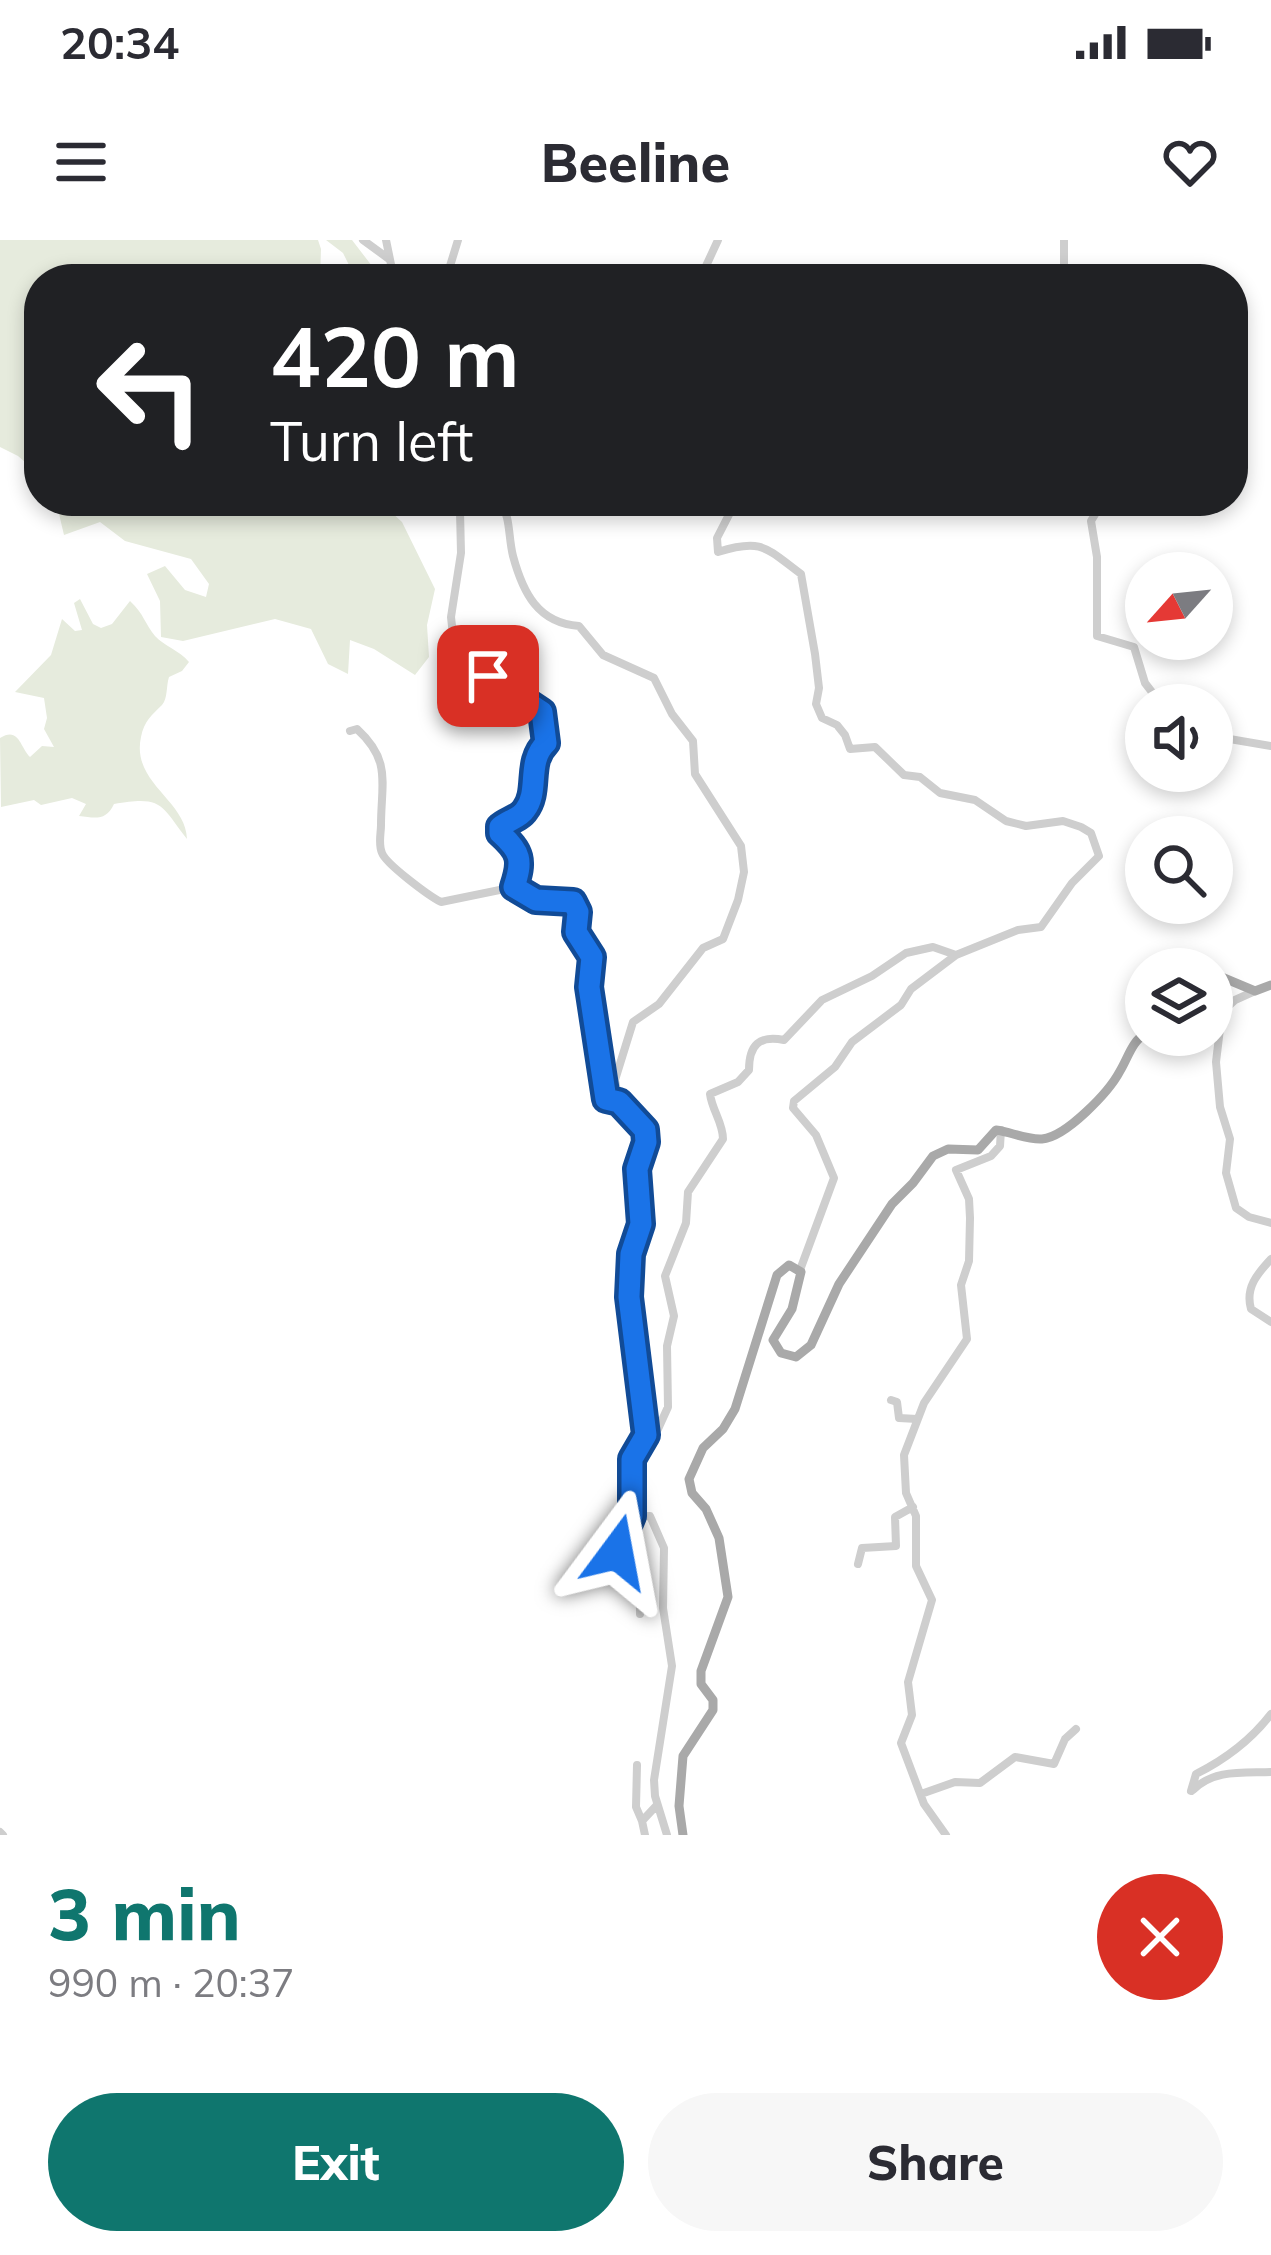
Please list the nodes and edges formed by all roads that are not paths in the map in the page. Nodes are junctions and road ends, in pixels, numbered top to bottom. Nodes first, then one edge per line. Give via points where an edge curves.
1 (363, 240) edge
2 (386, 240) edge
3 (391, 260) junction
4 (392, 264) edge
5 (460, 516) edge
6 (508, 516) edge
7 (728, 516) edge
8 (1094, 516) edge
9 (1146, 684) edge
10 (350, 731) dead end
11 (1233, 740) edge
12 (1271, 746) edge
13 (514, 887) junction
14 (956, 955) junction
15 (1233, 982) edge
16 (1271, 985) edge
17 (1255, 991) junction
18 (1128, 1056) edge
19 (619, 1102) junction
20 (1001, 1130) junction
21 (1271, 1223) edge
22 (1271, 1259) edge
23 (800, 1270) junction
24 (1271, 1322) edge
25 (891, 1400) dead end
26 (916, 1419) junction
27 (646, 1435) junction
28 (913, 1507) junction
29 (632, 1516) junction
30 (858, 1564) dead end
31 (640, 1614) dead end
32 (1271, 1714) edge
33 (1076, 1729) dead end
34 (637, 1765) dead end
35 (1271, 1772) edge
36 (921, 1794) junction
37 (657, 1805) junction
38 (642, 1821) junction
39 (644, 1835) edge
40 (667, 1835) edge
41 (683, 1835) edge
42 (946, 1835) edge

1 - 3 street
2 - 3 street
3 - 4 street
5 - 13 street via 453,635 481,671 536,706 545,722 529,804 500,827 521,858
6 - 19 street via 512,555 530,601 561,625 579,626 603,656 654,678 693,741 694,774 741,846 739,900 723,939 704,948 633,1022 615,1081
7 - 14 street via 718,552 760,544 801,574 816,704 850,748 875,748 904,775 975,800 1006,821 1063,821 1091,833 1099,856 1041,926
8 - 9 street via 1097,636 1134,647
10 - 13 street via 358,729 382,760 380,842 387,862 441,902
11 - 12 street
13 - 19 street via 536,900 573,902 578,912 576,932 592,957 606,1099
14 - 23 street via 794,1101 834,1178
14 - 27 street via 933,947 906,953 822,1000 784,1040 755,1043 738,1082 710,1094 723,1139 688,1192 686,1223 665,1276 674,1316 668,1407
15 - 17 main road
16 - 17 main road
17 - 21 street via 1222,1012 1216,1062 1236,1208
18 - 20 main road via 1115,1081 1052,1137
19 - 27 street via 646,1142 637,1169 641,1224 629,1297
20 - 23 main road via 978,1150 933,1156 855,1259 807,1351 789,1356 773,1340 798,1293
20 - 26 street via 991,1156 956,1170 969,1199 961,1285 967,1339
22 - 24 street via 1248,1298
23 - 41 main road via 789,1265 777,1275 735,1408 691,1473 694,1498 715,1528 728,1597 701,1671 713,1710 683,1756
25 - 26 street via 899,1418
26 - 28 street via 904,1455
27 - 29 street via 632,1459
28 - 30 street via 895,1517 896,1546 862,1548
28 - 36 street via 916,1566 932,1600 908,1682 911,1715 901,1743
29 - 31 street via 616,1564
29 - 37 street via 650,1516 664,1548 672,1666
32 - 35 street via 1226,1759 1196,1774 1191,1791 1221,1775
33 - 36 street via 1054,1764 1015,1756 980,1783
34 - 38 street
36 - 42 street
37 - 38 street
37 - 40 street
38 - 39 street

